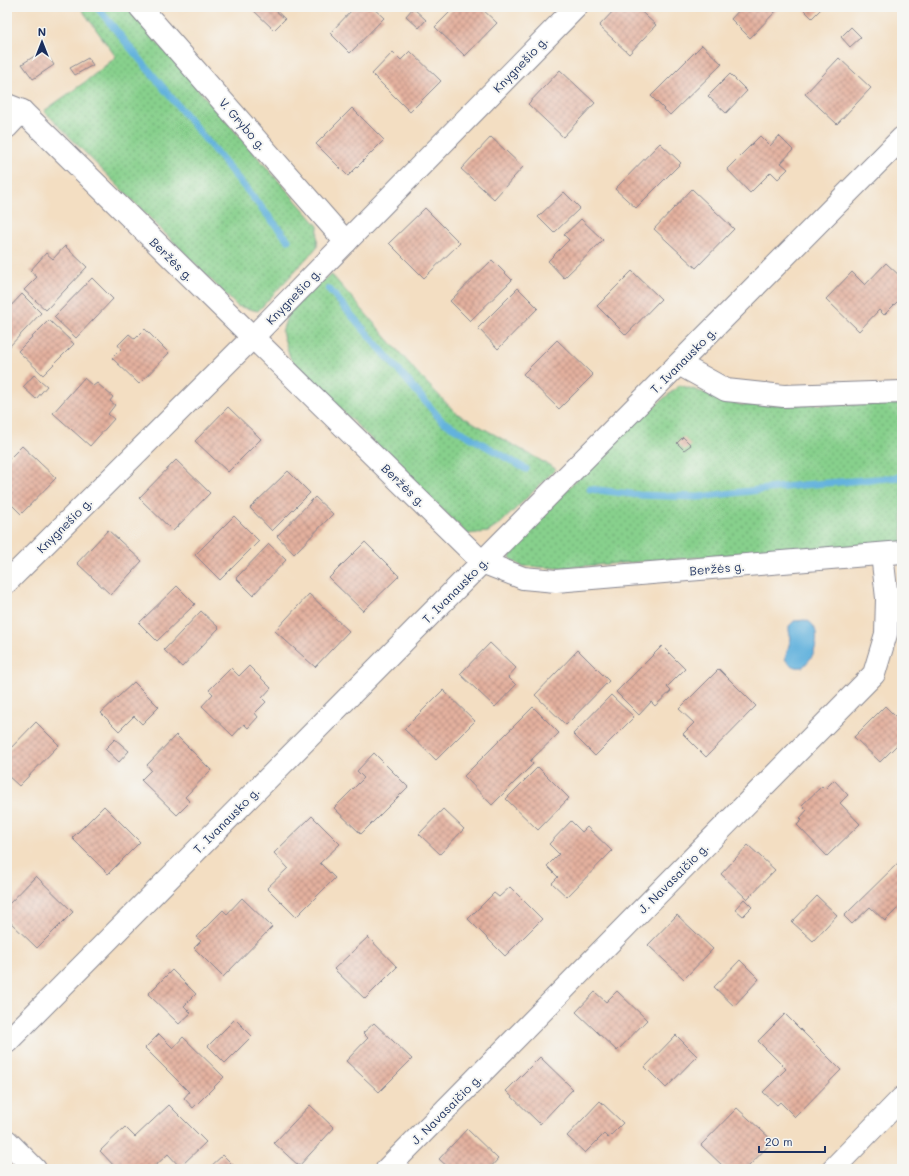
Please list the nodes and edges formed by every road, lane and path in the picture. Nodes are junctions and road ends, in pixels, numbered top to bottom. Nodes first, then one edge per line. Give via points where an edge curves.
1 (140, 7) edge
2 (576, 7) edge
3 (14, 108) edge
4 (7, 127) edge
5 (902, 138) edge
6 (346, 242) junction
7 (252, 338) junction
8 (678, 364) junction
9 (902, 392) edge
10 (892, 553) edge
11 (482, 562) junction
12 (7, 582) edge
13 (7, 1042) edge
14 (902, 1098) edge
15 (7, 1141) edge
16 (35, 1169) edge
17 (387, 1169) edge
18 (833, 1169) edge

1 - 6 street, V. Grybo g.
2 - 6 street, Knygnešio g.
3 - 4 street
3 - 7 street, Beržės g.
5 - 8 street, T. Ivanausko g.
6 - 7 street, Knygnešio g.
7 - 11 street, Beržės g.
7 - 12 street, Knygnešio g.
8 - 9 street via 726,390 784,396
8 - 11 street, T. Ivanausko g.
10 - 11 street, Beržės g. via 556,581 523,578
10 - 17 street, J. Navasaičio g. via 886,634 874,674
11 - 13 street, T. Ivanausko g.
14 - 18 street
15 - 16 street

